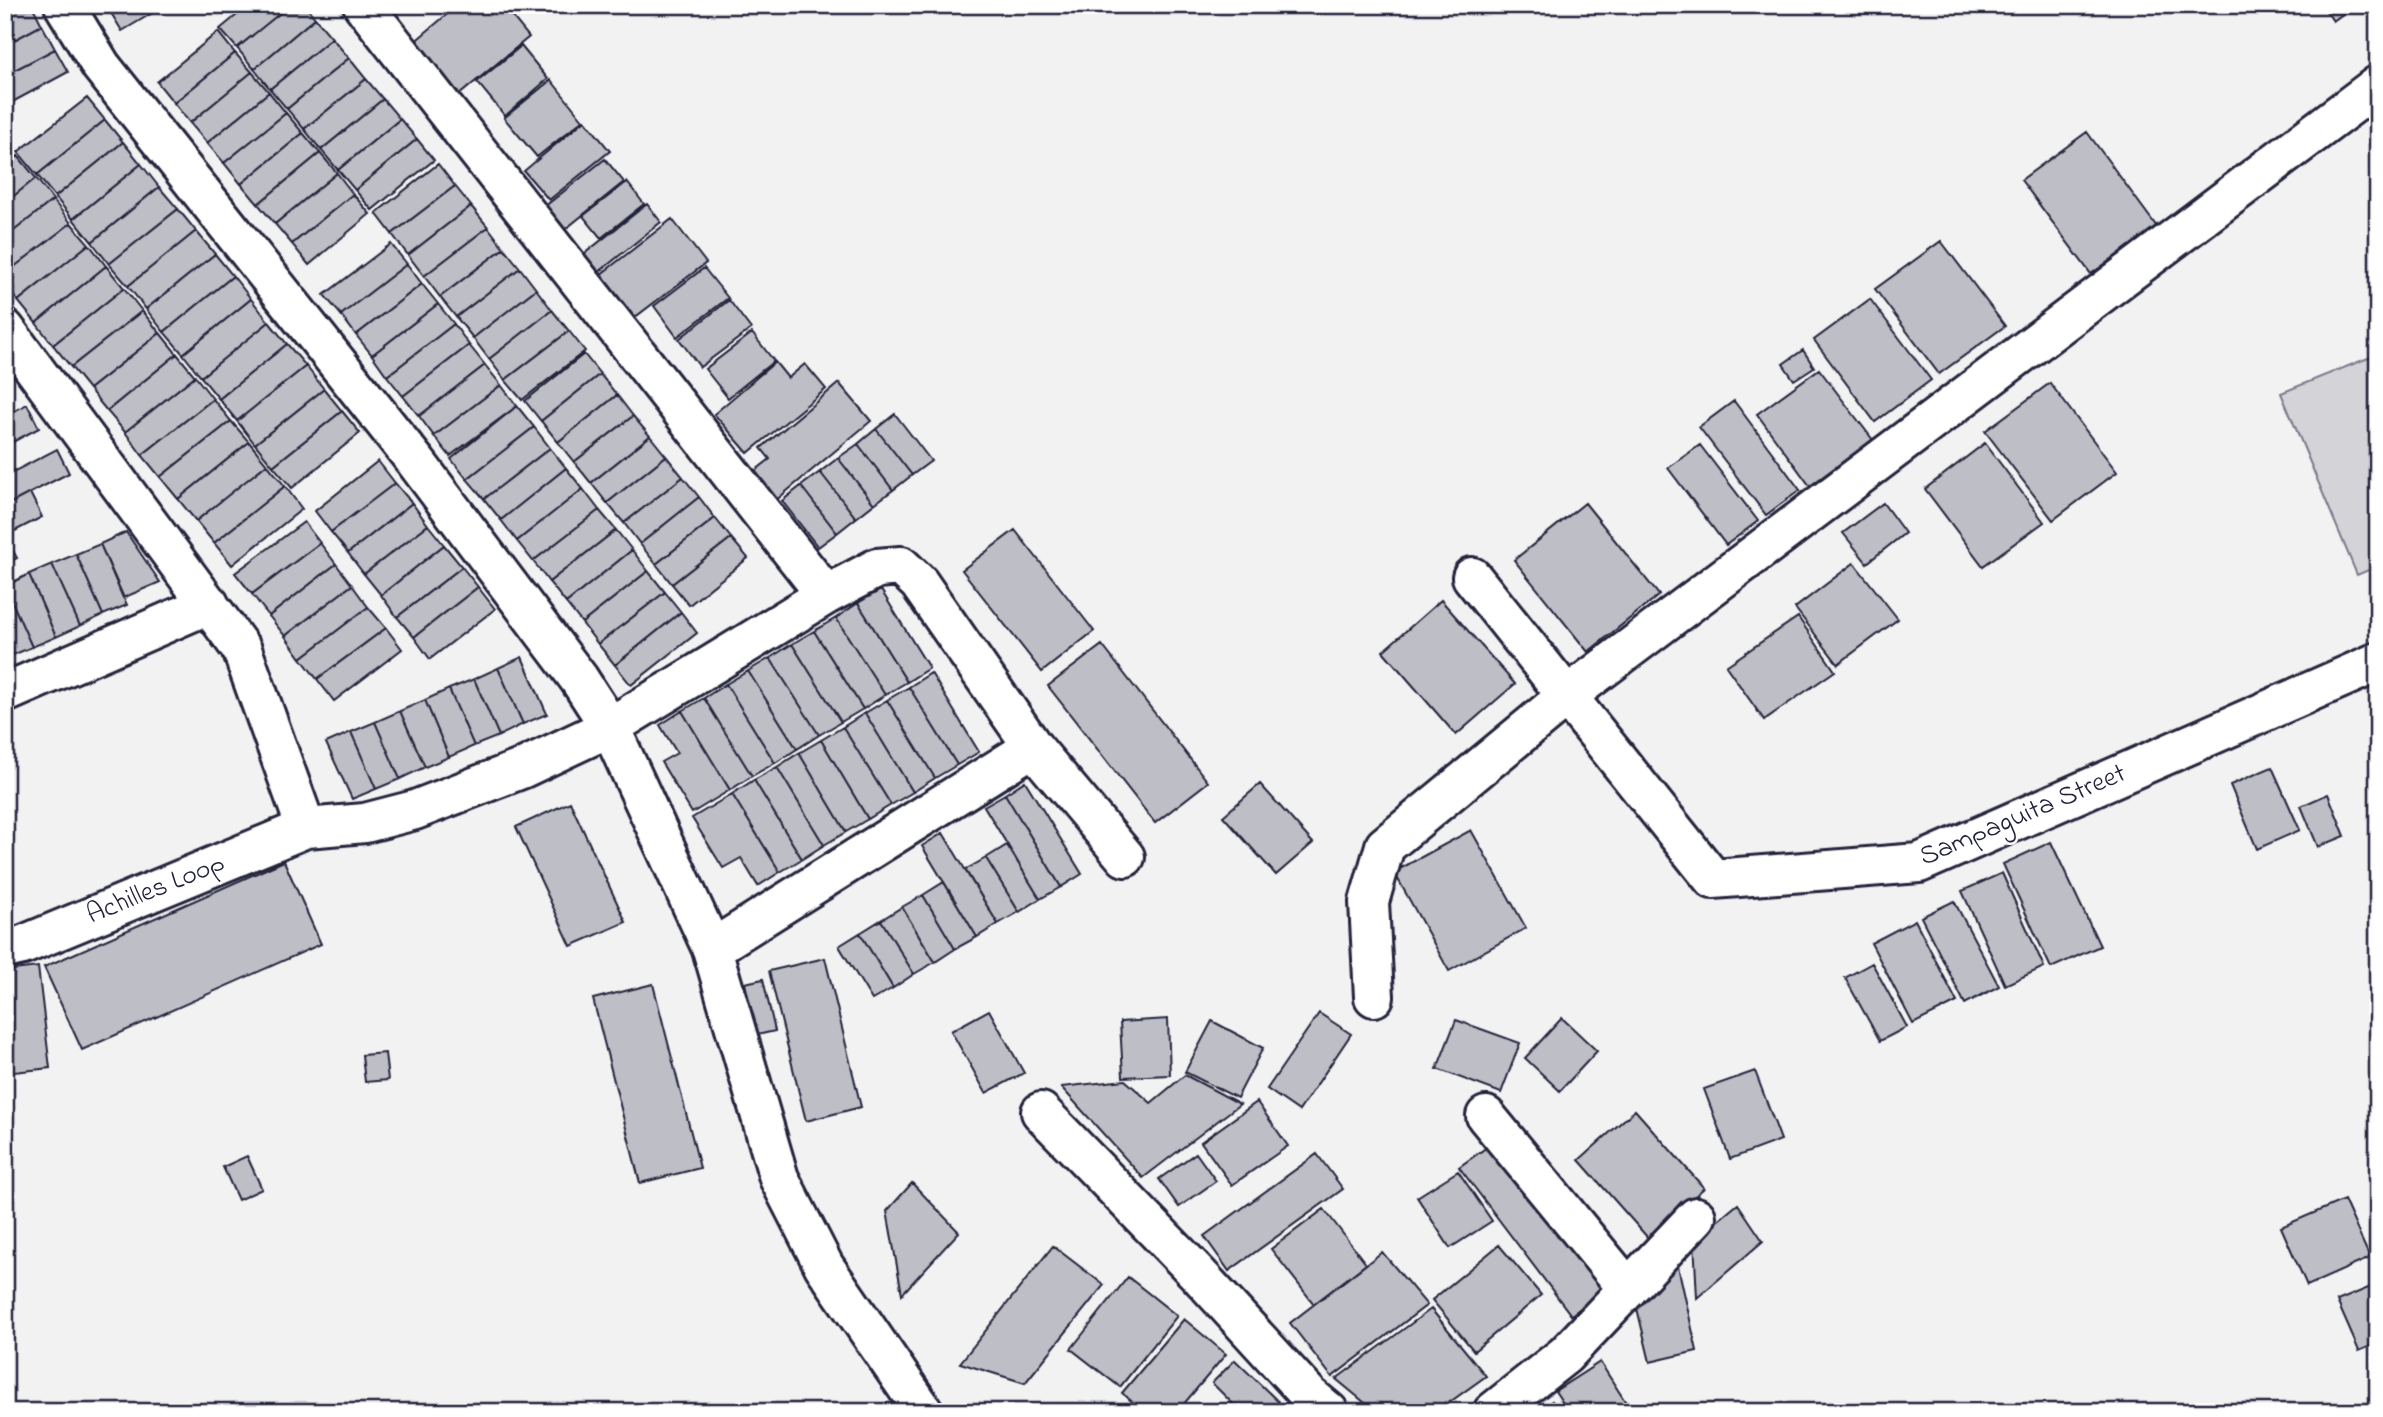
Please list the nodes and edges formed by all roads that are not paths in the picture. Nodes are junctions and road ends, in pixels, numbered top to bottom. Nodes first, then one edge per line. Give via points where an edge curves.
1 (64, 5) edge
2 (363, 5) edge
3 (2378, 85) edge
4 (5, 329) edge
5 (1472, 578) dead end
6 (825, 595) junction
7 (209, 604) junction
8 (2378, 662) edge
9 (5, 693) edge
10 (1568, 695) junction
11 (610, 727) junction
12 (1033, 747) junction
13 (306, 828) junction
14 (1125, 857) dead end
15 (5, 949) edge
16 (712, 949) junction
17 (1374, 997) dead end
18 (1041, 1112) dead end
19 (1486, 1116) dead end
20 (1696, 1217) dead end
21 (1629, 1289) junction
22 (924, 1412) edge
23 (1329, 1412) edge
24 (1493, 1412) edge

1 - 11 street via 101,66 416,462
2 - 6 street
3 - 10 street
4 - 7 street
5 - 10 street
6 - 11 street, Achilles Loop
6 - 12 street, Achilles Loop via 877,568 901,566 919,583
7 - 9 street
7 - 13 street via 242,650
8 - 10 street, Sampaguita Street via 1919,863 1713,879
10 - 17 street via 1385,846 1369,902
11 - 13 street, Achilles Loop via 522,769 415,810 365,822
11 - 16 street
12 - 14 street
12 - 16 street
13 - 15 street, Achilles Loop
16 - 22 street via 779,1178 824,1266
18 - 23 street
19 - 21 street
20 - 21 street
21 - 24 street via 1565,1355

